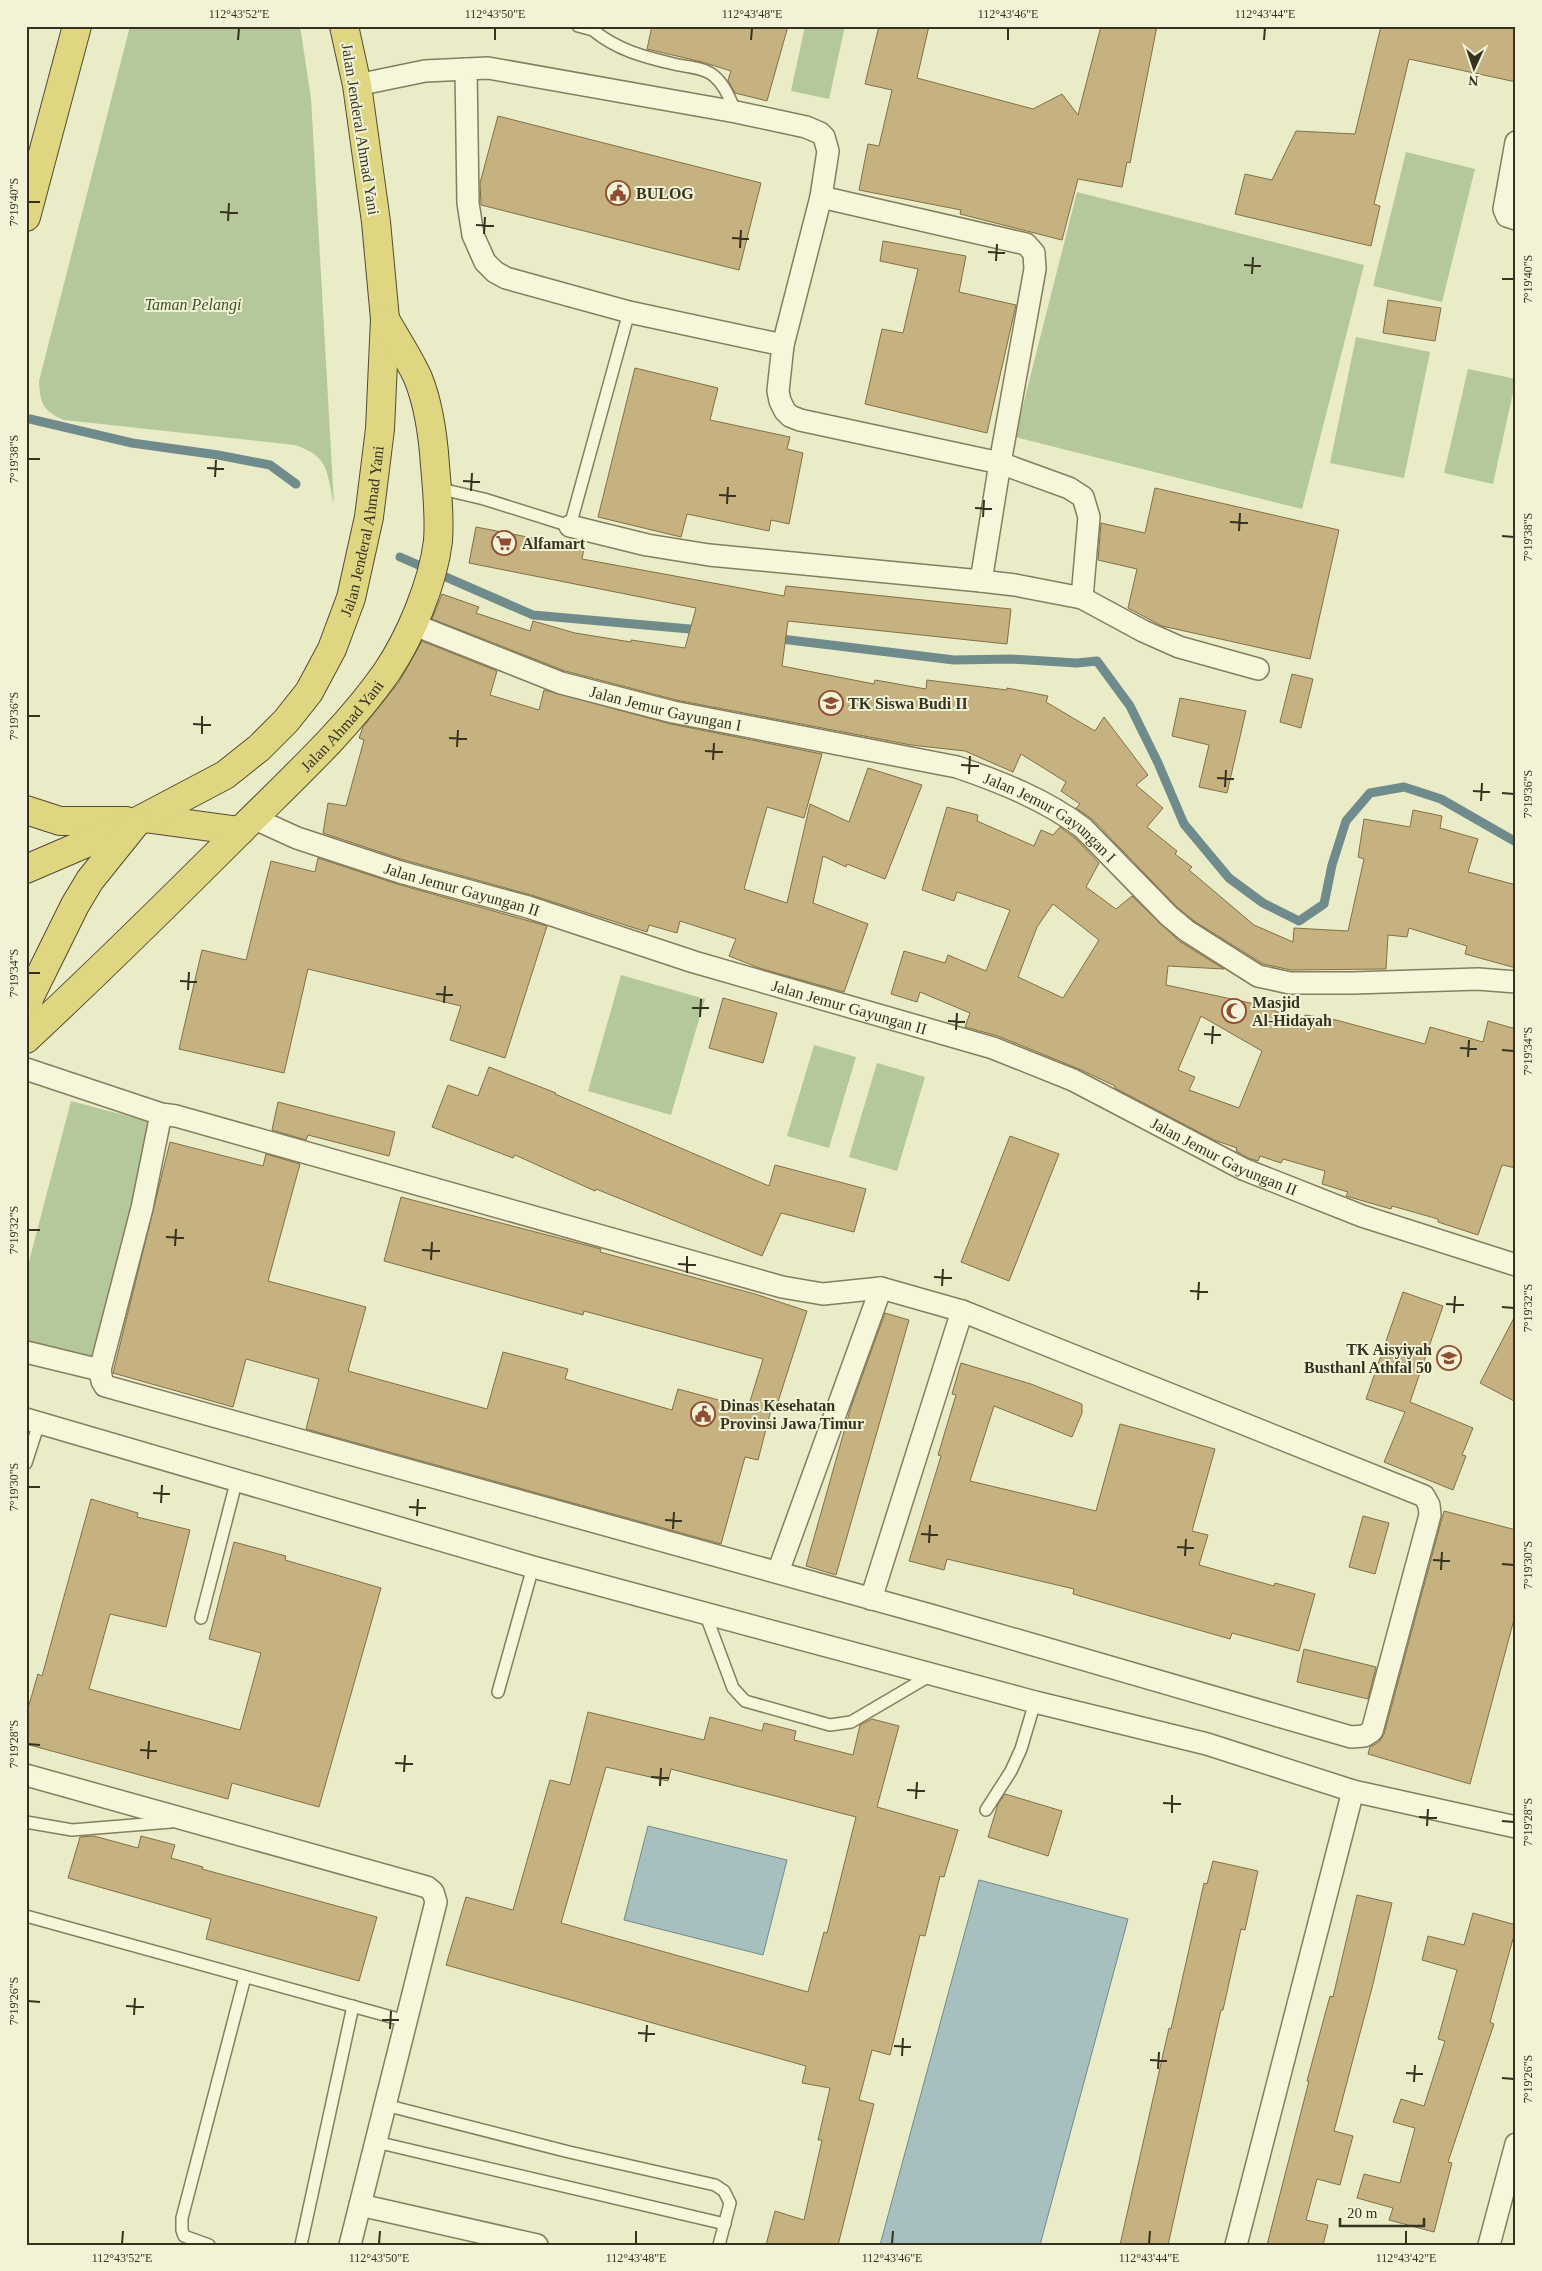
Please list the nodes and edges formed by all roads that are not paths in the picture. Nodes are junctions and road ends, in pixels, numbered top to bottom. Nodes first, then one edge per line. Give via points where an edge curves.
1 (77, 26) edge
2 (344, 26) edge
3 (578, 26) edge
4 (594, 28) edge
5 (466, 69) junction
6 (357, 85) junction
7 (736, 112) junction
8 (1516, 142) edge
9 (821, 197) junction
10 (26, 217) edge
11 (1516, 219) edge
12 (629, 312) junction
13 (385, 319) junction
14 (783, 345) junction
15 (1000, 463) junction
16 (437, 488) junction
17 (570, 526) junction
18 (982, 581) junction
19 (1082, 598) junction
20 (412, 624) junction
21 (1258, 668) dead end
22 (26, 810) edge
23 (141, 819) junction
24 (246, 824) junction
25 (26, 869) edge
26 (1516, 982) edge
27 (26, 1010) edge
28 (26, 1039) edge
29 (26, 1069) edge
30 (161, 1114) junction
31 (1516, 1266) edge
32 (881, 1288) junction
33 (962, 1311) junction
34 (26, 1352) edge
35 (100, 1370) junction
36 (33, 1421) edge
37 (26, 1463) edge
38 (237, 1479) junction
39 (534, 1567) junction
40 (778, 1572) junction
41 (871, 1599) junction
42 (705, 1613) junction
43 (200, 1618) dead end
44 (932, 1674) junction
45 (498, 1692) dead end
46 (1036, 1702) junction
47 (26, 1775) edge
48 (1353, 1791) junction
49 (986, 1810) dead end
50 (188, 1820) junction
51 (26, 1822) edge
52 (1516, 1827) edge
53 (26, 1916) edge
54 (245, 1977) junction
55 (353, 2006) junction
56 (406, 2021) junction
57 (385, 2105) junction
58 (376, 2142) junction
59 (1516, 2144) edge
60 (360, 2205) junction
61 (725, 2224) junction
62 (209, 2245) edge
63 (301, 2245) edge
64 (350, 2245) edge
65 (537, 2245) edge
66 (719, 2245) edge
67 (1236, 2245) edge
68 (1488, 2245) edge

1 - 10 highway
2 - 6 highway, Jalan Jenderal Ahmad Yani
3 - 4 lane
4 - 7 lane via 607,42 622,49 710,73 721,84
5 - 6 street via 425,72
5 - 7 street via 488,68
5 - 12 street via 468,203 472,234 484,262 506,278
6 - 13 highway, Jalan Jenderal Ahmad Yani via 376,222
7 - 9 street via 806,127 824,137 828,151
8 - 11 street via 1504,208 1506,216
9 - 14 street
9 - 15 street via 1026,244 1034,253 1035,269
12 - 14 street
12 - 17 lane
13 - 16 highway, Jalan Ahmad Yani via 418,378 428,410
13 - 23 highway, Jalan Jenderal Ahmad Yani via 380,429 369,517 350,598 332,649 309,692 260,748 225,775
14 - 15 street via 778,391 782,406 790,416
15 - 18 street
15 - 19 street via 1069,488 1083,497 1089,517
16 - 17 lane
16 - 20 highway, Jalan Ahmad Yani via 438,542 428,588
17 - 18 street via 647,545 709,555
18 - 19 street
19 - 21 street via 1143,632 1179,647
20 - 24 highway, Jalan Ahmad Yani via 387,671 361,706
20 - 26 street, Jalan Jemur Gayungan I via 561,683 673,712 957,768 988,778 1071,819 1187,931 1258,976 1290,982 1353,984 1452,979
22 - 23 highway via 60,821
23 - 24 highway
23 - 25 highway, Jalan Jenderal Ahmad Yani
23 - 27 highway via 90,880 30,996
24 - 28 highway, Jalan Ahmad Yani via 124,948
24 - 31 street, Jalan Jemur Gayungan II via 400,872 528,907 694,962 993,1048 1073,1080 1243,1169 1362,1216
29 - 30 street
30 - 32 street via 445,1190 782,1287 823,1294
30 - 35 street via 142,1208
32 - 33 street
32 - 40 street
33 - 41 street
33 - 41 street via 1424,1496 1430,1516 1372,1731 1364,1736 1350,1737
34 - 35 street
35 - 40 street via 105,1386
36 - 37 lane
36 - 38 street
38 - 39 street
38 - 43 lane
39 - 42 street
39 - 45 lane
40 - 41 street
42 - 44 street
42 - 44 lane via 733,1688 744,1701 830,1725 851,1722
44 - 46 street
46 - 48 street via 1207,1744
46 - 49 lane via 1011,1771
47 - 50 street
48 - 52 street
48 - 67 street
50 - 51 lane via 72,1830
50 - 56 street via 431,1889 436,1902
53 - 54 lane
54 - 55 lane
54 - 62 lane via 182,2218 184,2236
55 - 56 lane
55 - 63 lane
56 - 57 street
57 - 58 street
57 - 61 lane via 715,2185 730,2203
58 - 60 street
58 - 61 lane
59 - 68 street
60 - 64 street
60 - 65 street
61 - 66 lane

